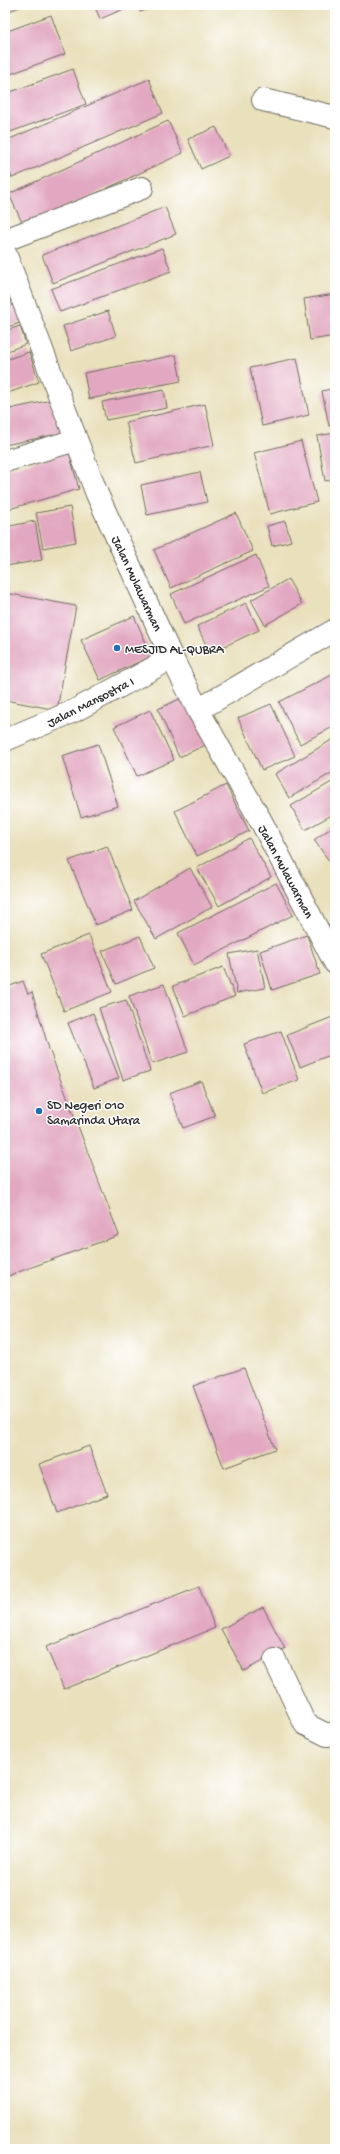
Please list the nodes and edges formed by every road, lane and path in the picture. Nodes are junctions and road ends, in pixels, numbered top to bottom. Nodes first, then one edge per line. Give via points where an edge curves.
1 (263, 100) dead end
2 (335, 117) edge
3 (142, 188) dead end
4 (5, 240) edge
5 (5, 253) edge
6 (76, 440) junction
7 (5, 461) edge
8 (335, 630) edge
9 (172, 658) junction
10 (198, 710) junction
11 (5, 740) edge
12 (335, 963) edge
13 (275, 1660) dead end
14 (335, 1733) edge

1 - 2 street
3 - 4 street
5 - 6 street, Jalan Mulawarman
6 - 7 street
6 - 9 street, Jalan Mulawarman via 97,494
8 - 10 street
9 - 10 street, Jalan Mulawarman
9 - 11 street, Jalan Mansostra I via 74,711
10 - 12 street, Jalan Mulawarman via 262,823
13 - 14 street via 305,1724 327,1735

